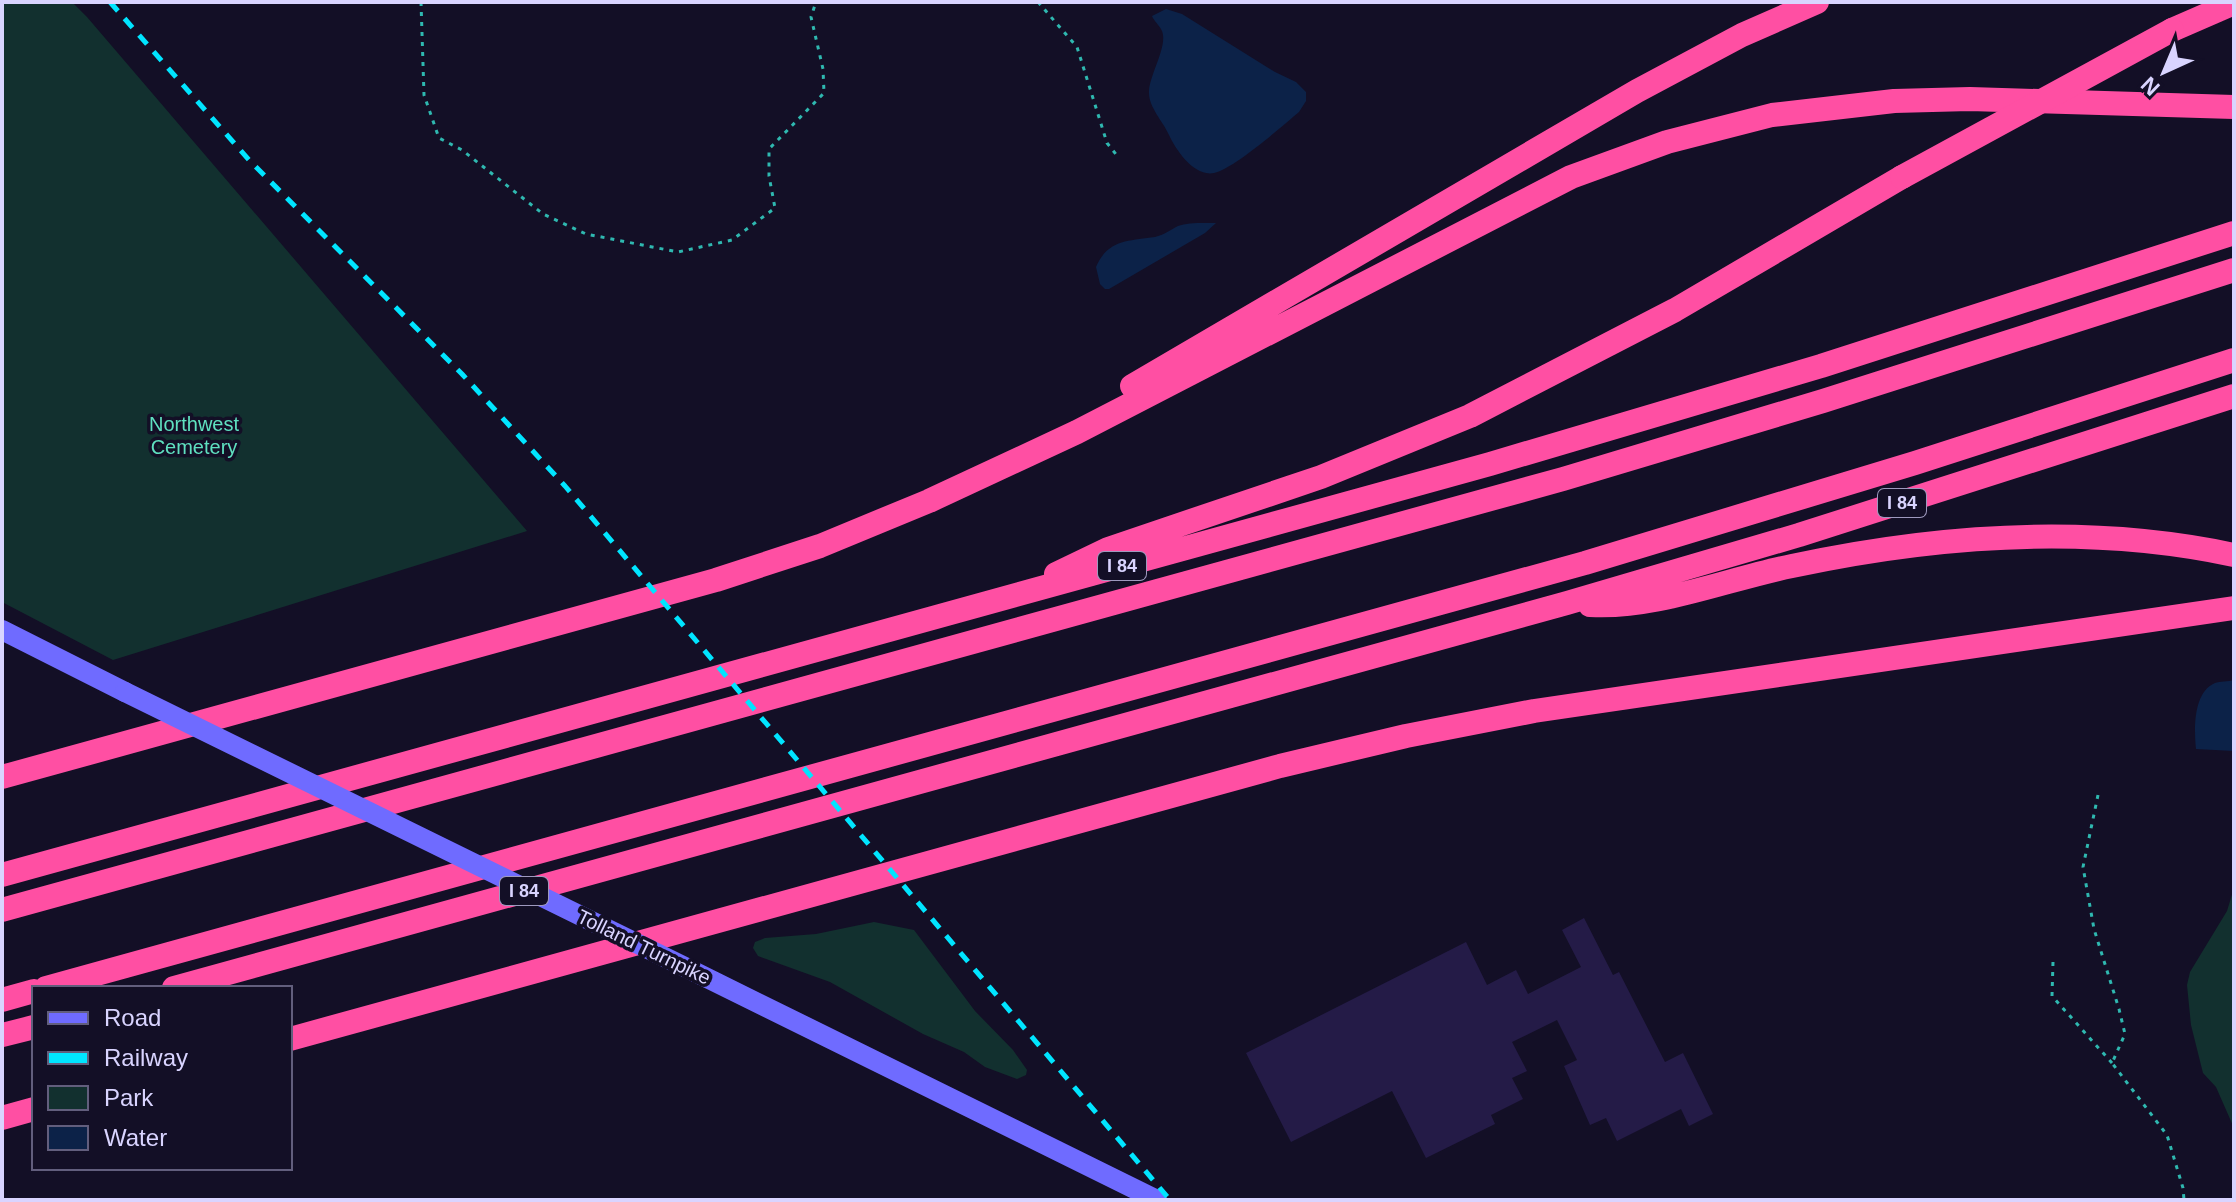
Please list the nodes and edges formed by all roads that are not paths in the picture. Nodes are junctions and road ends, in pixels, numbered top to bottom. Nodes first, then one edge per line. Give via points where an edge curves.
1 (1817, 2) edge
2 (2234, 3) edge
3 (2234, 107) edge
4 (2234, 233) edge
5 (2234, 270) edge
6 (2234, 360) edge
7 (2234, 396) edge
8 (1011, 461) junction
9 (2234, 555) edge
10 (1026, 593) junction
11 (1567, 603) junction
12 (2234, 608) edge
13 (2, 630) edge
14 (2, 777) edge
15 (2, 875) edge
16 (2, 910) edge
17 (53, 986) edge
18 (181, 986) edge
19 (32, 992) edge
20 (2, 1000) edge
21 (32, 1028) edge
22 (2, 1035) edge
23 (292, 1038) edge
24 (32, 1110) edge
25 (2, 1118) edge
26 (1157, 1200) edge

1 - 8 highway via 1637,91
2 - 10 highway, bridge via 2172,30 1902,177 1675,310 1484,409 1321,477 1108,549
3 - 8 highway via 1907,100 1783,113 1680,138 1571,177
4 - 10 highway, I 84 via 1627,424
5 - 16 highway via 1537,487
6 - 17 highway via 1572,567
7 - 11 highway, I 84
8 - 14 highway via 890,518 751,569
9 - 11 highway via 2151,541 2041,537 1911,545 1789,566 1642,603
10 - 15 highway, I 84
11 - 18 highway, I 84
12 - 23 highway via 1570,706 1406,736 1280,766
13 - 26 main road, Tolland Turnpike, bridge
19 - 20 highway
21 - 22 highway
24 - 25 highway

